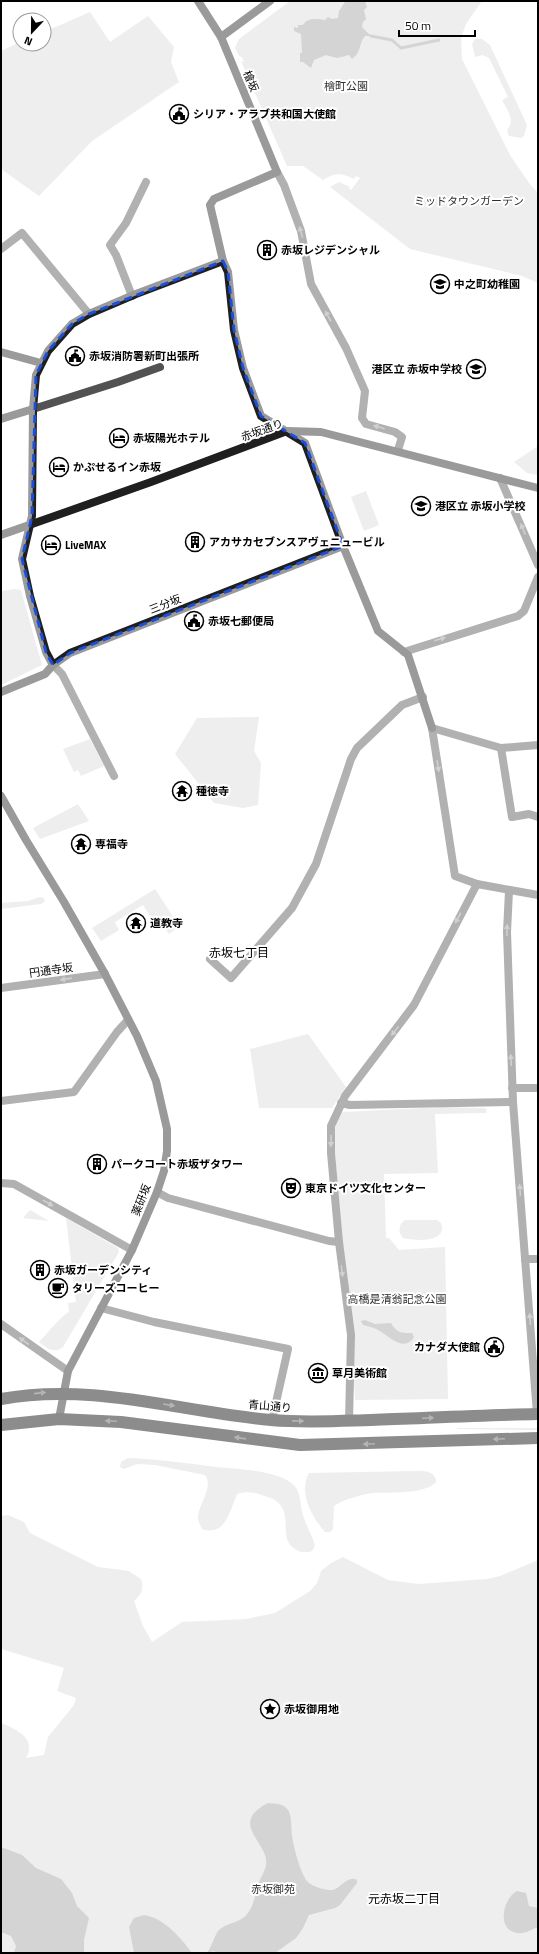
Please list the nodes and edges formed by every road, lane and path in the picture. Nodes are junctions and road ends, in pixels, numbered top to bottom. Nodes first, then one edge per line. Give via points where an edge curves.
1 (198, 1) edge
2 (270, 1) edge
3 (221, 37) junction
4 (277, 172) junction
5 (146, 182) dead end
6 (1, 248) edge
7 (223, 261) junction
8 (132, 296) junction
9 (89, 314) junction
10 (1, 352) edge
11 (42, 363) junction
12 (160, 367) dead end
13 (33, 409) junction
14 (1, 419) edge
15 (287, 431) junction
16 (398, 450) junction
17 (500, 478) junction
18 (538, 488) edge
19 (29, 526) junction
20 (1, 535) edge
21 (343, 546) junction
22 (538, 565) edge
23 (538, 577) edge
24 (404, 652) junction
25 (53, 665) junction
26 (1, 692) edge
27 (422, 697) junction
28 (432, 728) junction
29 (538, 745) edge
30 (502, 748) junction
31 (114, 776) dead end
32 (1, 796) edge
33 (538, 817) edge
34 (477, 884) junction
35 (509, 891) junction
36 (538, 895) edge
37 (210, 959) dead end
38 (105, 974) junction
39 (1, 988) edge
40 (128, 1020) junction
41 (512, 1088) junction
42 (538, 1088) edge
43 (1, 1101) edge
44 (341, 1102) junction
45 (513, 1102) junction
46 (1, 1183) edge
47 (157, 1192) junction
48 (339, 1242) junction
49 (132, 1250) junction
50 (525, 1259) junction
51 (538, 1259) edge
52 (101, 1308) junction
53 (1, 1324) edge
54 (68, 1374) junction
55 (63, 1392) junction
56 (1, 1399) edge
57 (538, 1414) edge
58 (59, 1419) junction
59 (272, 1420) junction
60 (349, 1421) junction
61 (1, 1425) edge
62 (538, 1438) edge

1 - 3 street, 檜坂
2 - 3 street
3 - 4 street, 檜坂
4 - 7 street via 220,196 212,202 211,213
16 -> 4 street via 402,437 395,432 366,424 362,418 365,391 346,348 311,284 301,231
5 - 8 street via 126,223 110,245
6 - 9 street via 22,233
7 - 8 street
7 - 15 street via 228,272 234,330 243,368 261,416
8 - 9 street
9 - 11 street via 72,324 48,351
10 - 11 street
11 - 13 street via 36,375
12 - 13 street
13 - 14 street
13 - 19 street via 32,516
15 - 16 street, 赤坂通り via 321,432
15 - 19 street, 赤坂通り
15 - 21 street via 305,442
16 - 17 street, 赤坂通り
17 - 18 street, 赤坂通り
22 -> 17 street
19 - 20 street, 赤坂通り
19 - 25 street via 22,559 46,652
21 - 24 street via 378,631
21 - 25 street, 三分坂 via 70,653
24 -> 23 street via 518,616 524,611
24 - 27 street via 408,655
25 - 26 street, 三分坂 via 45,674
25 - 31 street via 62,674
27 - 28 street
27 - 37 street via 402,705 357,748 350,759 316,864 292,908 231,978
28 - 30 street
28 -> 34 street via 455,876
29 - 30 street
30 - 33 street via 512,817 529,814
32 - 38 street, 薬研坂
34 - 35 street
34 -> 44 street via 414,1005
35 - 36 street
41 -> 35 street via 507,940
38 -> 39 street, 円通寺坂
38 - 40 street, 薬研坂
40 - 43 street via 74,1092
40 - 47 street, 薬研坂 via 151,1067 167,1129 164,1171
41 - 42 street
41 - 45 street
44 - 45 street via 350,1105
44 -> 48 street via 332,1126 331,1153
50 -> 45 street
46 -> 49 street via 14,1184
47 - 48 street via 168,1198 225,1214
47 - 49 street, 薬研坂
48 -> 60 street via 351,1335
49 - 52 street, 薬研坂
50 - 51 street
57 -> 50 street
52 - 54 street, 薬研坂
52 - 59 street via 154,1322 288,1349
54 -> 53 street
54 - 55 street, 薬研坂
56 -> 55 highway, 青山通り
55 - 58 street, 薬研坂
55 -> 59 highway, 青山通り via 110,1396
60 -> 57 highway, 青山通り
58 - 61 highway
62 -> 58 highway via 300,1445 121,1422
59 -> 60 highway, 青山通り

